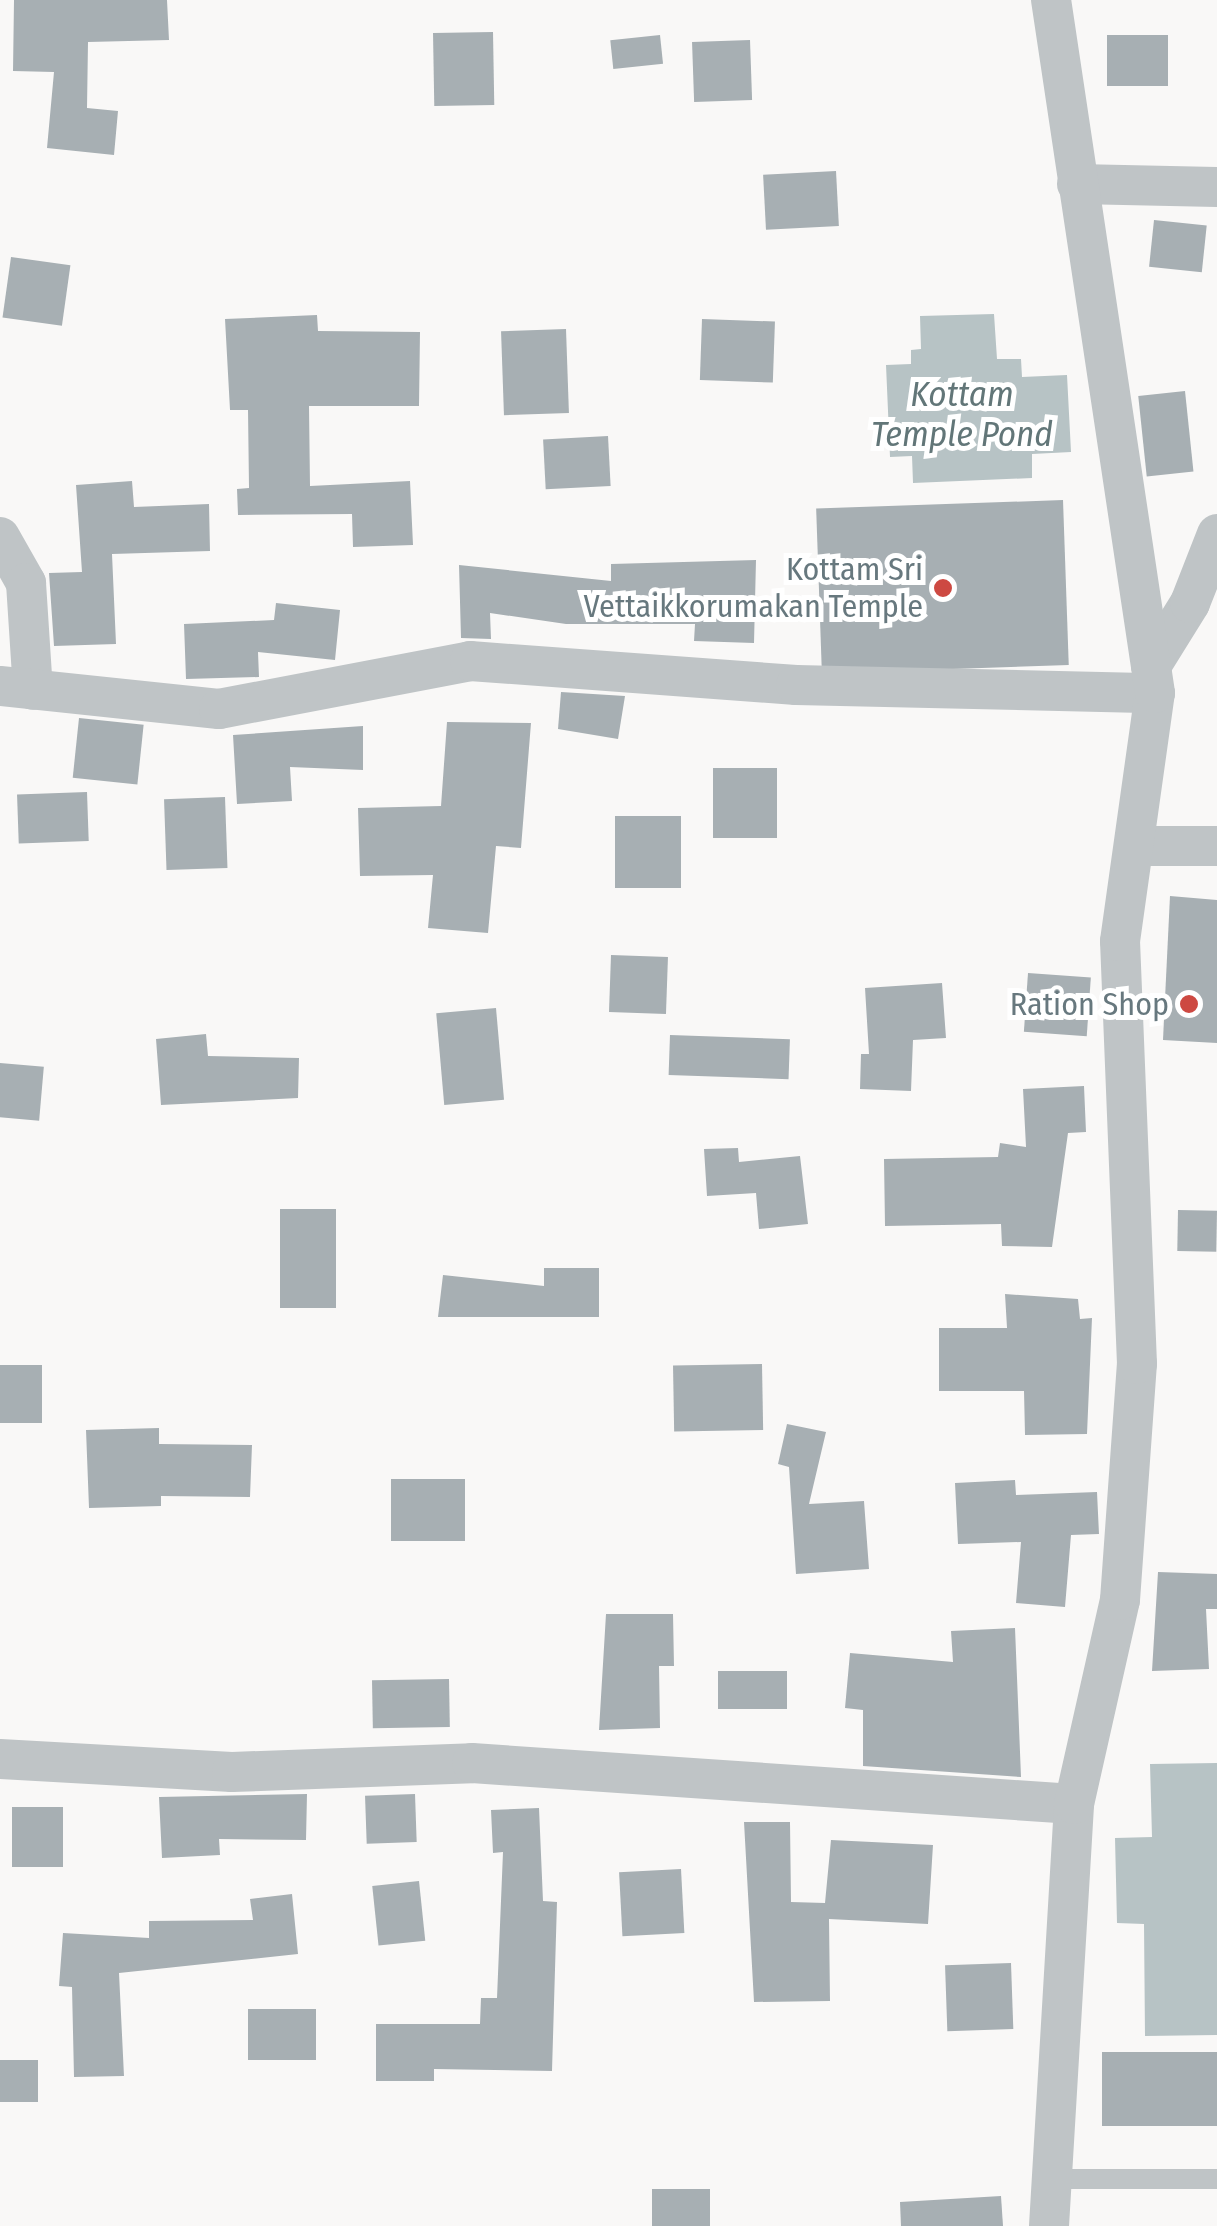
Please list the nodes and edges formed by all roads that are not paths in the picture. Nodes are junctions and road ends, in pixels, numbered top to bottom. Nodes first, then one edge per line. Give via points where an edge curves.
1 (1051, 0) edge
2 (1078, 184) junction
3 (1217, 187) edge
4 (1217, 534) edge
5 (0, 537) edge
6 (1153, 680) junction
7 (17, 688) edge
8 (1134, 846) junction
9 (1217, 846) edge
10 (0, 1759) edge
11 (1074, 1804) junction
12 (1052, 2179) junction
13 (1217, 2179) edge
14 (1049, 2226) edge

1 - 2 street
2 - 3 street
2 - 6 street
4 - 6 street
5 - 7 street via 26,583
6 - 7 street via 796,685 470,661 219,708
6 - 8 street
8 - 9 street
8 - 11 street via 1120,942 1137,1364 1120,1600
10 - 11 street via 232,1772 472,1763
11 - 12 street
12 - 13 lane
12 - 14 street

